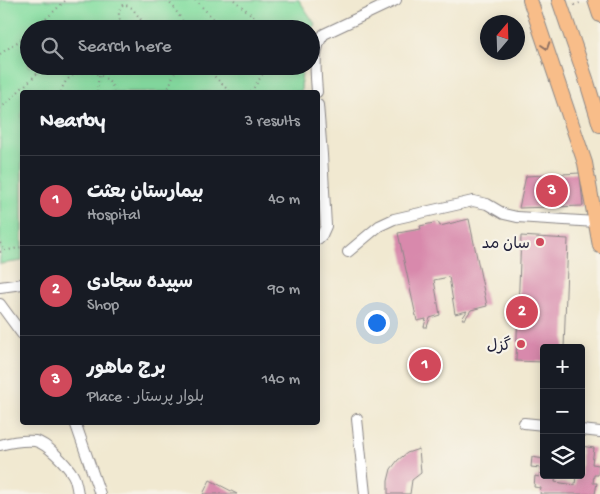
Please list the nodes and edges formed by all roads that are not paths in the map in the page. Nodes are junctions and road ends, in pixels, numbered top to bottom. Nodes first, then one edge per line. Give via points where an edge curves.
1 (396, 0) edge
2 (530, 0) edge
3 (595, 0) edge
4 (560, 4) edge
5 (600, 15) edge
6 (320, 39) edge
7 (317, 75) edge
8 (317, 90) edge
9 (600, 126) edge
10 (320, 130) edge
11 (598, 222) edge
12 (320, 237) edge
13 (600, 246) edge
14 (348, 252) dead end
15 (20, 284) edge
16 (0, 287) edge
17 (0, 304) edge
18 (20, 331) edge
19 (358, 419) dead end
20 (524, 423) dead end
21 (76, 425) edge
22 (540, 425) edge
23 (585, 430) edge
24 (600, 432) edge
25 (0, 446) edge
26 (78, 494) edge
27 (100, 494) edge
28 (366, 494) edge

1 - 6 street via 324,34
2 -> 11 main road via 584,163
3 - 5 main road
4 - 9 main road
7 - 8 street
10 - 12 street via 326,226
11 - 13 main road
11 - 14 street via 517,218 473,201 394,219 374,230
15 - 16 street
17 - 18 street
19 - 28 street
20 - 22 street
21 - 27 street
23 - 24 street
25 - 26 street via 37,441 57,455 74,476

